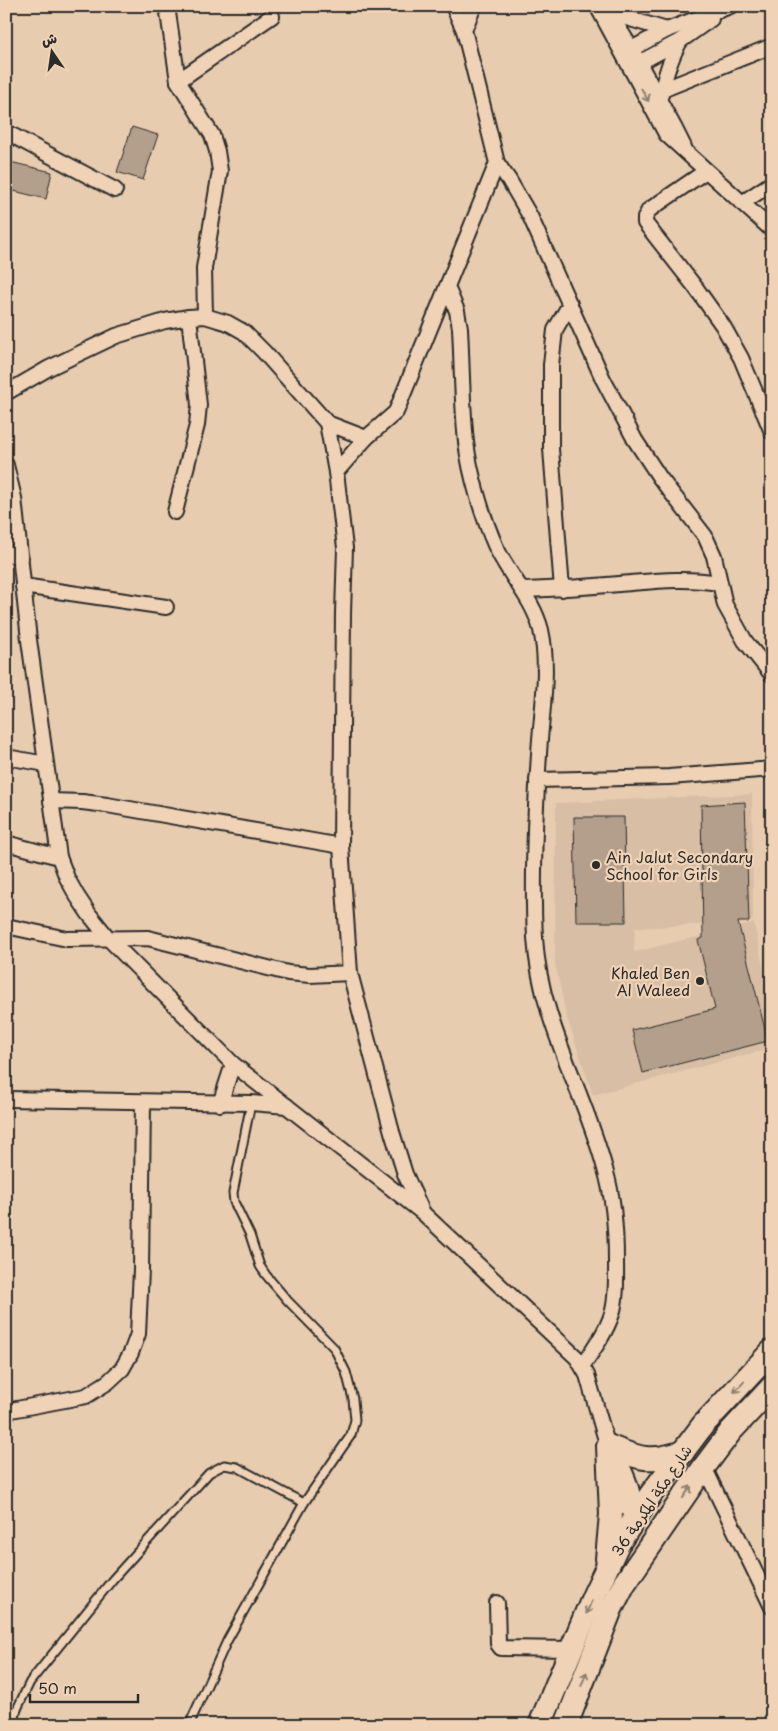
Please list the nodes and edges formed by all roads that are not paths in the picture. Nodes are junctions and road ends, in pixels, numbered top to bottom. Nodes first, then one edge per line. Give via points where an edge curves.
1 (167, 6) edge
2 (453, 6) edge
3 (474, 6) edge
4 (597, 6) edge
5 (727, 8) edge
6 (608, 10) edge
7 (272, 16) dead end
8 (464, 30) junction
9 (667, 30) junction
10 (680, 41) junction
11 (772, 46) edge
12 (626, 51) junction
13 (634, 65) junction
14 (178, 81) junction
15 (661, 95) junction
16 (6, 132) edge
17 (687, 154) junction
18 (497, 162) junction
19 (706, 171) junction
20 (772, 183) edge
21 (115, 190) dead end
22 (742, 203) junction
23 (772, 230) edge
24 (447, 287) junction
25 (570, 304) junction
26 (205, 316) junction
27 (189, 317) junction
28 (6, 393) edge
29 (326, 422) junction
30 (772, 432) edge
31 (366, 438) junction
32 (6, 464) edge
33 (336, 472) junction
34 (175, 512) dead end
35 (6, 553) edge
36 (21, 558) junction
37 (719, 583) junction
38 (23, 586) junction
39 (562, 589) junction
40 (524, 590) junction
41 (166, 607) dead end
42 (772, 675) edge
43 (6, 757) edge
44 (46, 764) junction
45 (772, 769) edge
46 (537, 780) junction
47 (51, 801) junction
48 (6, 843) edge
49 (342, 846) junction
50 (59, 857) junction
51 (6, 926) edge
52 (109, 939) junction
53 (350, 973) junction
54 (233, 1064) junction
55 (6, 1099) edge
56 (143, 1102) junction
57 (251, 1103) junction
58 (220, 1104) junction
59 (287, 1106) junction
60 (423, 1213) junction
61 (772, 1351) edge
62 (583, 1365) junction
63 (772, 1387) edge
64 (6, 1411) edge
65 (608, 1446) junction
66 (683, 1452) junction
67 (704, 1467) junction
68 (304, 1503) junction
69 (672, 1514) junction
70 (635, 1518) junction
71 (606, 1567) junction
72 (770, 1598) edge
73 (497, 1603) dead end
74 (611, 1609) junction
75 (571, 1650) junction
76 (19, 1725) edge
77 (189, 1725) edge
78 (540, 1725) edge
79 (566, 1725) edge

1 - 14 street
2 - 8 street
3 - 8 street
4 - 12 street
5 - 9 street
5 - 10 street
6 - 9 street
6 - 12 street
7 - 14 street
8 - 18 street
9 - 12 street
10 - 13 street
10 - 15 street via 672,56
11 - 15 street
12 - 13 street
13 - 15 street
13 -> 17 street via 666,134
14 - 26 street via 212,135 219,164 204,268
15 - 17 street
16 - 21 street
17 - 19 street
18 - 24 street
18 - 25 street via 530,216
19 - 22 street
19 - 30 street via 649,210 645,223 723,326 741,358
20 - 22 street
22 - 23 street
24 - 31 street via 396,412
24 - 40 street via 460,328 466,442 472,478 495,544 507,568
25 - 37 street via 603,379 635,440 708,541
25 - 39 street via 555,330 551,365 552,450
26 - 27 street
26 - 29 street via 244,332
27 - 28 street via 116,336
27 - 34 street via 199,405
29 - 31 street
29 - 33 street
31 - 33 street
32 - 36 street via 14,498
33 - 49 street via 345,548
35 - 36 street
36 - 38 street
37 - 39 street via 696,579
37 - 42 street via 734,622
38 - 41 street
38 - 44 street
39 - 40 street
40 - 46 street via 540,630 545,667
43 - 44 street
44 - 47 street
45 - 46 street via 669,777
46 - 62 street via 535,928 539,971 551,1021 606,1171 616,1237 612,1312 600,1340
47 - 49 street via 107,805
47 - 50 street
48 - 50 street
49 - 53 street
50 - 52 street via 77,896
51 - 52 street via 67,939
52 - 53 street via 148,938 288,973
52 - 54 street
53 - 60 street via 392,1132 405,1174
54 - 58 street
54 - 59 street
55 - 56 street
56 - 58 street
56 - 64 street via 138,1334 131,1353 108,1382 86,1396
57 - 58 street
57 - 59 street
57 - 68 lane via 234,1202 263,1270 274,1286 334,1348 346,1372 353,1399 355,1420 351,1436
59 - 60 street
60 - 62 street
61 -> 66 main road, شارع مكة المكرمة 36 via 703,1425
62 - 65 street
63 - 67 main road, شارع مكة المكرمة 36 via 730,1431
65 - 66 main road via 636,1458 668,1457
65 - 70 street via 614,1478
65 - 71 main road via 610,1514
66 - 70 main road, شارع مكة المكرمة 36
69 -> 67 main road, شارع مكة المكرمة 36
67 - 72 street
68 - 76 lane via 237,1467 224,1465 209,1473 114,1579 30,1682 15,1716
68 - 77 lane via 227,1640
69 - 70 main road via 658,1519
69 - 74 main road, شارع مكة المكرمة 36 via 624,1584
70 - 71 main road, شارع مكة المكرمة 36
70 - 74 main road via 634,1541 610,1585
71 -> 75 main road, شارع مكة المكرمة 36
73 - 75 street via 498,1644 501,1648
79 -> 74 main road, شارع مكة المكرمة 36
75 - 78 main road, شارع مكة المكرمة 36

